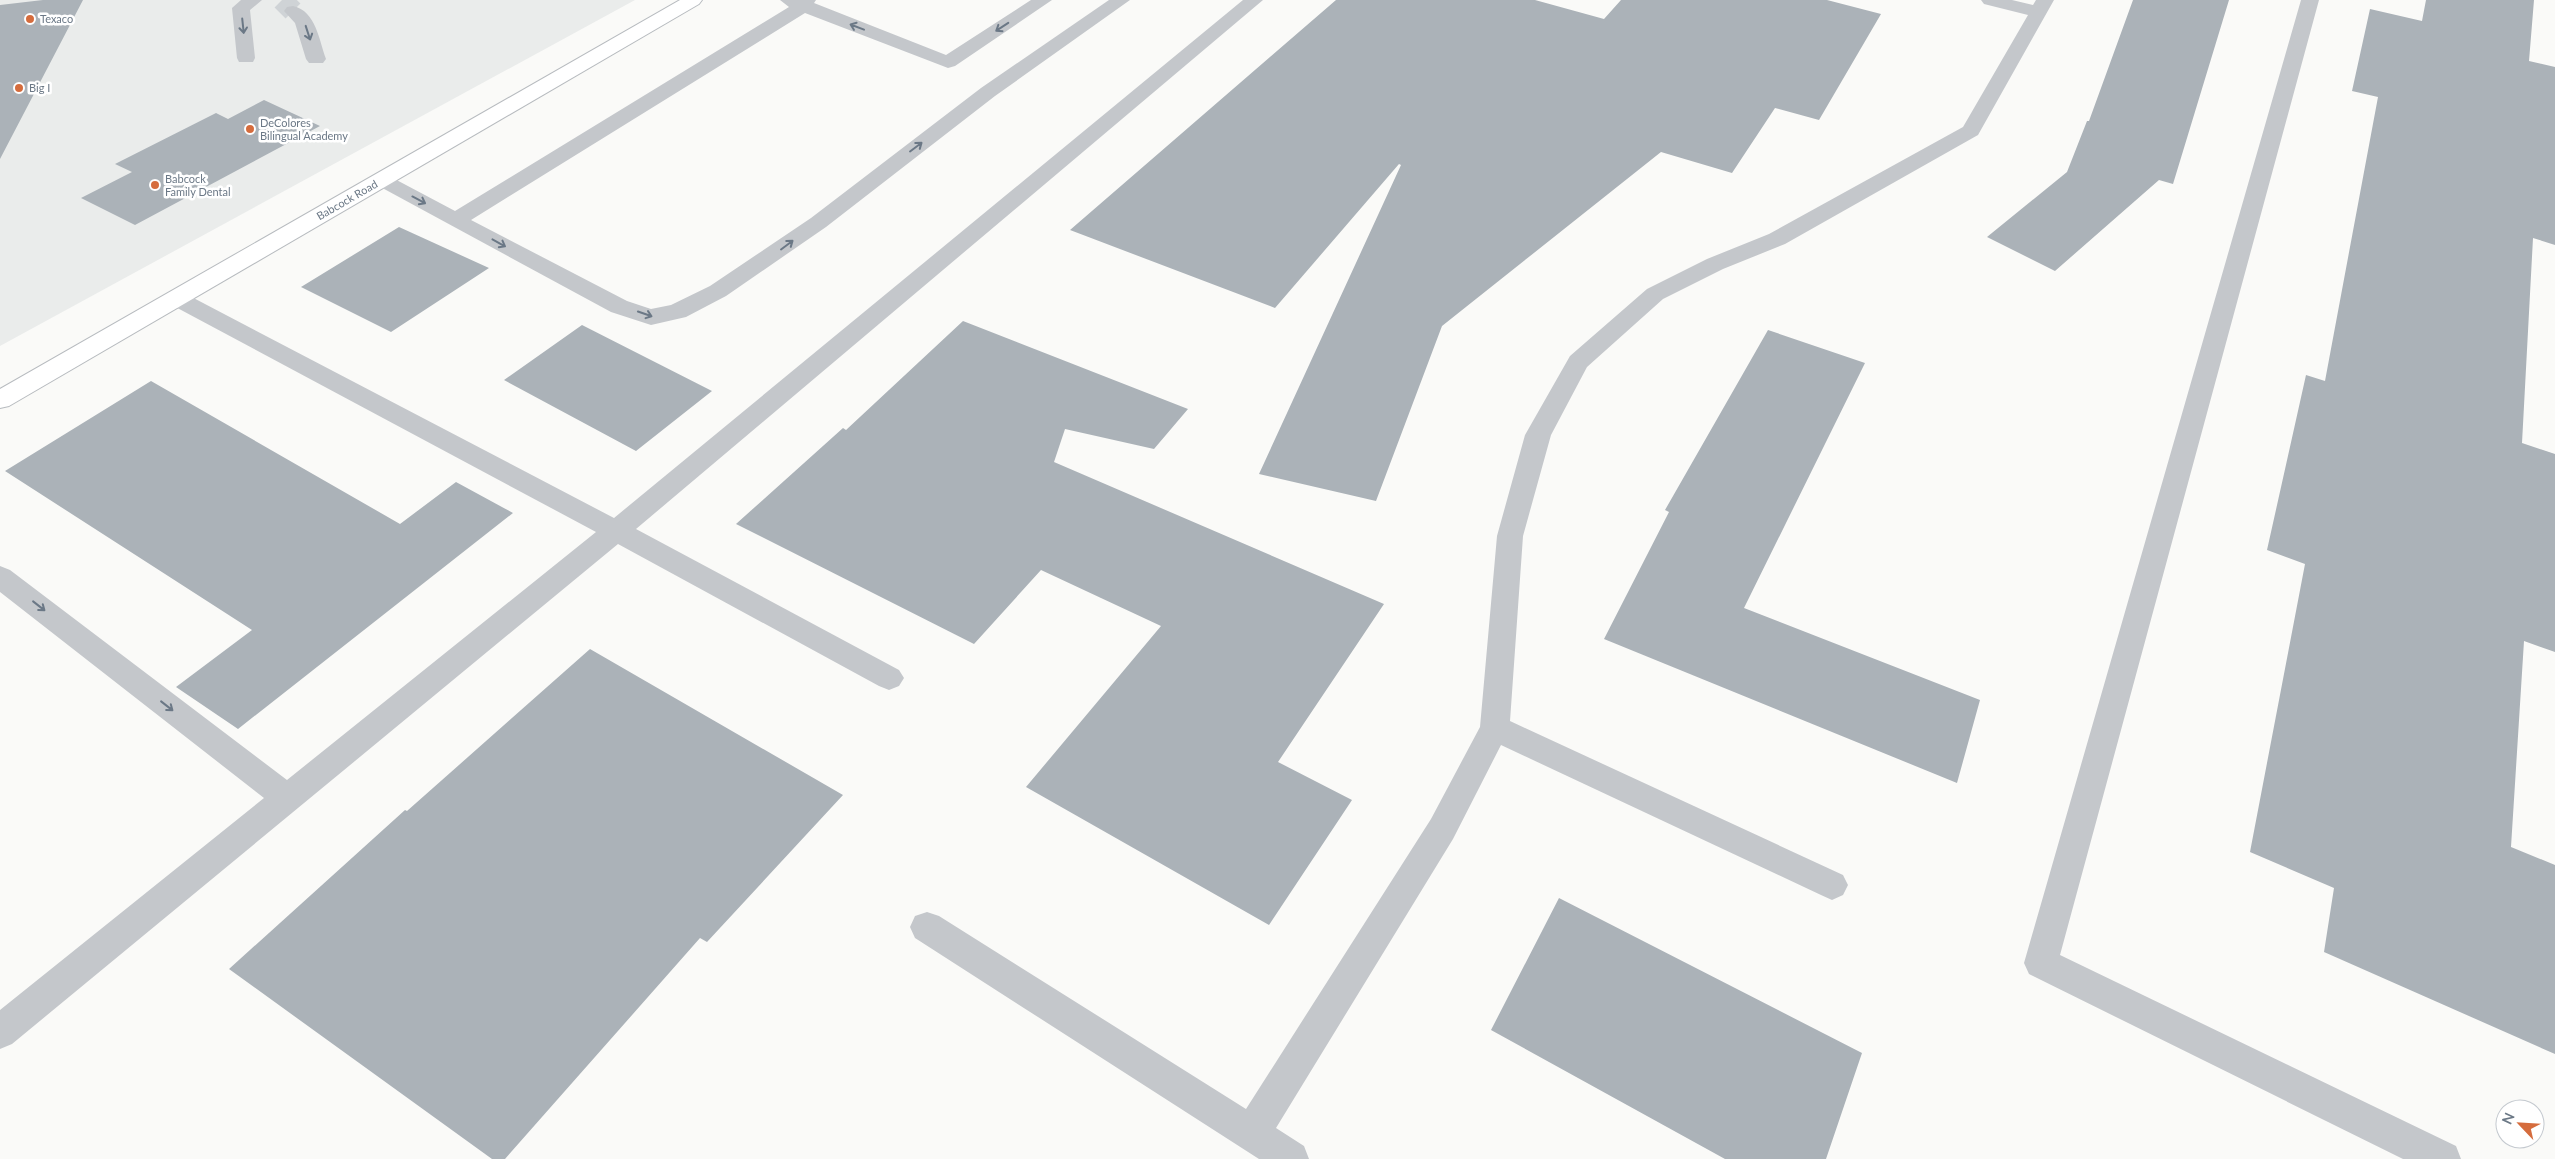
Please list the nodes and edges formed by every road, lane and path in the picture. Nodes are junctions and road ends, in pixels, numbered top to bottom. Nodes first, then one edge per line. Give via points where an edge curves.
1 (253, 0) edge
2 (693, 0) edge
3 (1043, 0) edge
4 (1121, 0) edge
5 (1254, 0) edge
6 (1990, 0) edge
7 (2310, 0) edge
8 (800, 2) edge
9 (2042, 6) edge
10 (293, 11) tunnel mouth
11 (246, 58) dead end
12 (316, 59) dead end
13 (382, 180) junction
14 (456, 220) junction
15 (176, 298) junction
16 (0, 400) edge
17 (616, 531) junction
18 (0, 577) edge
19 (889, 678) dead end
20 (1495, 728) junction
21 (288, 798) junction
22 (1832, 885) dead end
23 (926, 927) dead end
24 (0, 1032) edge
25 (1252, 1133) junction
26 (1291, 1159) edge
27 (2443, 1159) edge

1 -> 11 lane via 241,8
2 - 13 main road, Babcock Road
3 -> 8 lane via 948,62
14 -> 4 lane via 624,307 653,317 670,314 696,305 764,262 988,92
5 - 17 lane
6 - 9 lane
7 - 27 lane via 2041,963
8 - 14 lane
9 - 20 lane via 1971,131 1777,239 1715,264 1655,294 1578,362 1538,435 1510,536
10 -> 12 lane via 304,21
13 -> 14 lane
13 - 15 main road, Babcock Road
15 - 16 main road, Babcock Road
15 - 17 lane
17 - 19 lane
17 - 21 lane
18 -> 21 lane
20 - 22 lane
20 - 25 lane via 1442,829
21 - 24 lane
23 - 25 lane
25 - 26 lane

